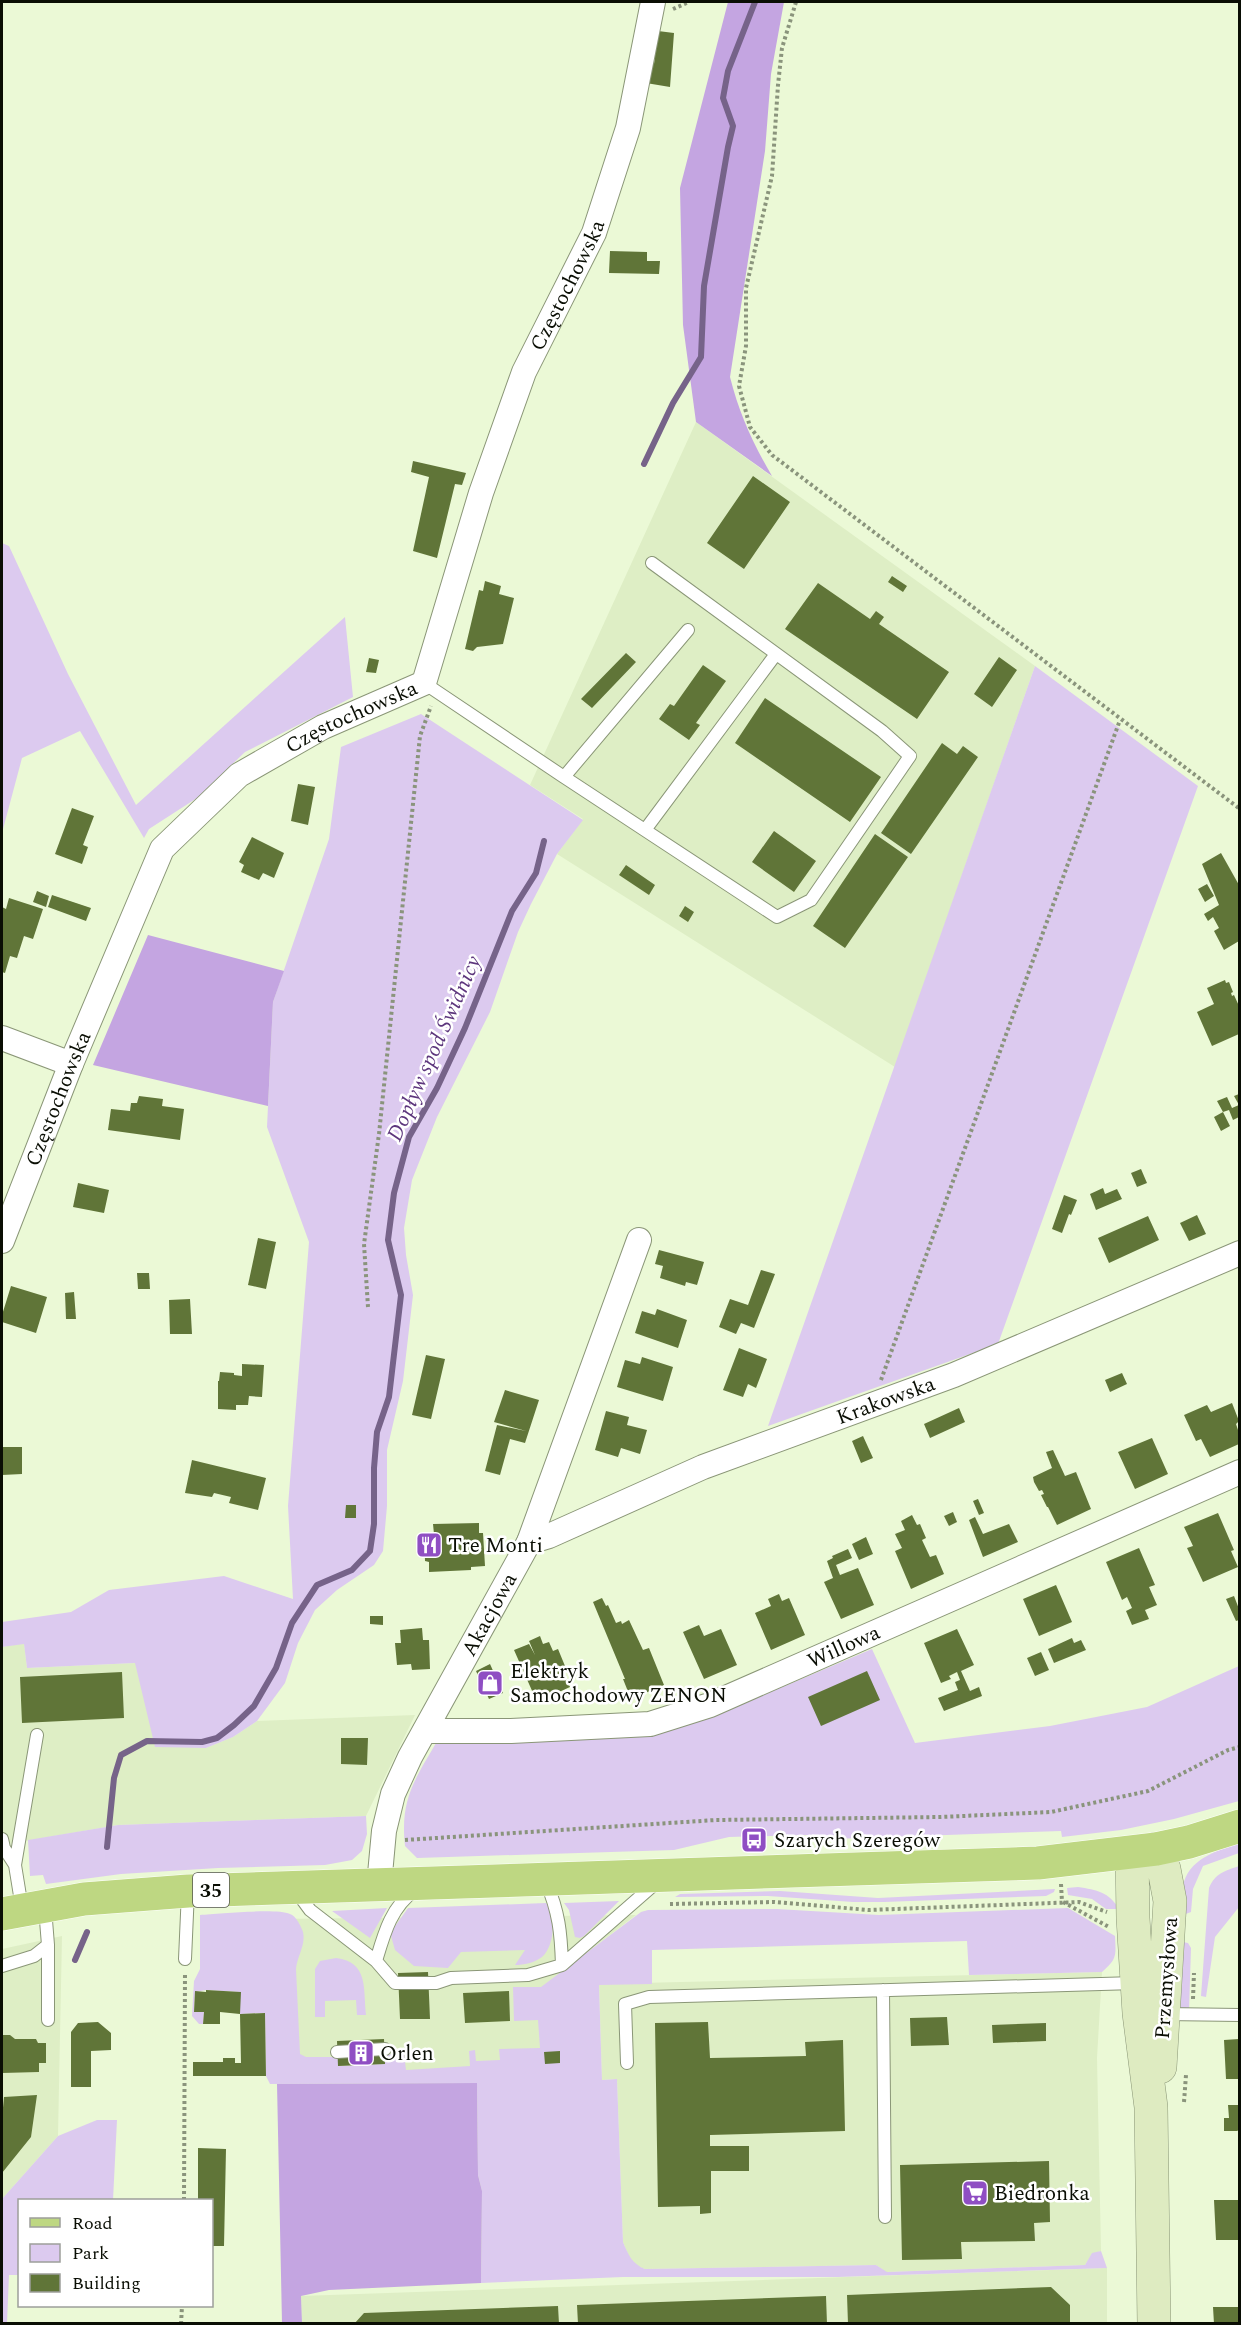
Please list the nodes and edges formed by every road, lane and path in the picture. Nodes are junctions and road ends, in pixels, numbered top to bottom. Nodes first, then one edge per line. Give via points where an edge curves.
1 (653, 2) edge
2 (796, 2) edge
3 (652, 563) dead end
4 (688, 630) dead end
5 (776, 654) junction
6 (430, 687) junction
7 (1120, 720) junction
8 (564, 777) junction
9 (1239, 808) edge
10 (645, 830) junction
11 (2, 1038) edge
12 (71, 1064) junction
13 (639, 1240) dead end
14 (2, 1241) edge
15 (1239, 1253) edge
16 (368, 1307) dead end
17 (884, 1401) junction
18 (1239, 1472) edge
19 (529, 1542) junction
20 (425, 1731) junction
21 (37, 1735) dead end
22 (1239, 1747) edge
23 (1239, 1826) edge
24 (2, 1839) edge
25 (383, 1842) junction
26 (1144, 1852) junction
27 (15, 1865) junction
28 (663, 1877) junction
29 (544, 1879) junction
30 (426, 1883) junction
31 (379, 1885) junction
32 (294, 1887) junction
33 (188, 1891) junction
34 (634, 1904) junction
35 (23, 1910) edge
36 (1119, 1932) dead end
37 (48, 1945) junction
38 (185, 1959) joint
39 (376, 1960) junction
40 (562, 1965) junction
41 (2, 1966) edge
42 (883, 1990) junction
43 (1152, 1993) junction
44 (1239, 2015) edge
45 (48, 2020) dead end
46 (385, 2049) dead end
47 (337, 2052) dead end
48 (627, 2063) dead end
49 (184, 2199) edge
50 (885, 2217) dead end
51 (182, 2307) edge
52 (181, 2324) edge
53 (1154, 2324) edge

1 - 6 street, Częstochowska via 628,128 594,233 524,372 481,493
2 - 7 path via 783,48 772,176 747,288 747,346 739,386 750,427 772,455
3 - 5 lane
4 - 8 lane
5 - 10 lane
5 - 10 lane via 910,756 811,900 777,917
6 - 8 lane
6 - 12 street, Częstochowska via 323,727 239,775 162,849
6 - 16 path via 420,736 364,1244
7 - 9 path
7 - 17 path via 879,1387
8 - 10 lane
11 - 12 street
12 - 14 street, Częstochowska
13 - 19 street, Akacjowa
15 - 17 street, Krakowska
17 - 19 street, Krakowska via 703,1467
18 - 20 street, Willowa via 710,1705 650,1724
19 - 20 street, Akacjowa
20 - 25 street, Akacjowa via 393,1794
21 - 27 lane
22 - 25 path via 1148,1791 1051,1812 716,1820
23 - 26 main road, 35
24 - 27 lane
25 - 31 street, Akacjowa
26 - 28 main road, 35 via 1026,1863
26 - 43 main road, Przemysłowa via 1133,1918
27 - 35 lane
28 - 29 main road, 35
28 - 34 lane
29 - 30 main road, 35
29 - 40 lane via 561,1926
30 - 31 main road, 35
30 - 39 lane via 408,1895 388,1922
31 - 32 main road, 35
32 - 33 main road, 35
32 - 39 lane via 310,1910
33 - 35 main road, 35 via 117,1896
33 - 38 lane
34 - 36 path via 774,1902 869,1910 1062,1902
34 - 40 lane
35 - 37 lane
37 - 41 lane via 34,1956
37 - 45 lane
38 - 49 path
39 - 40 lane via 395,1983 528,1975
42 - 43 lane
42 - 48 lane via 649,1997 625,2004
42 - 50 lane
43 - 44 lane
43 - 53 main road, Przemysłowa
46 - 47 lane
51 - 52 path

